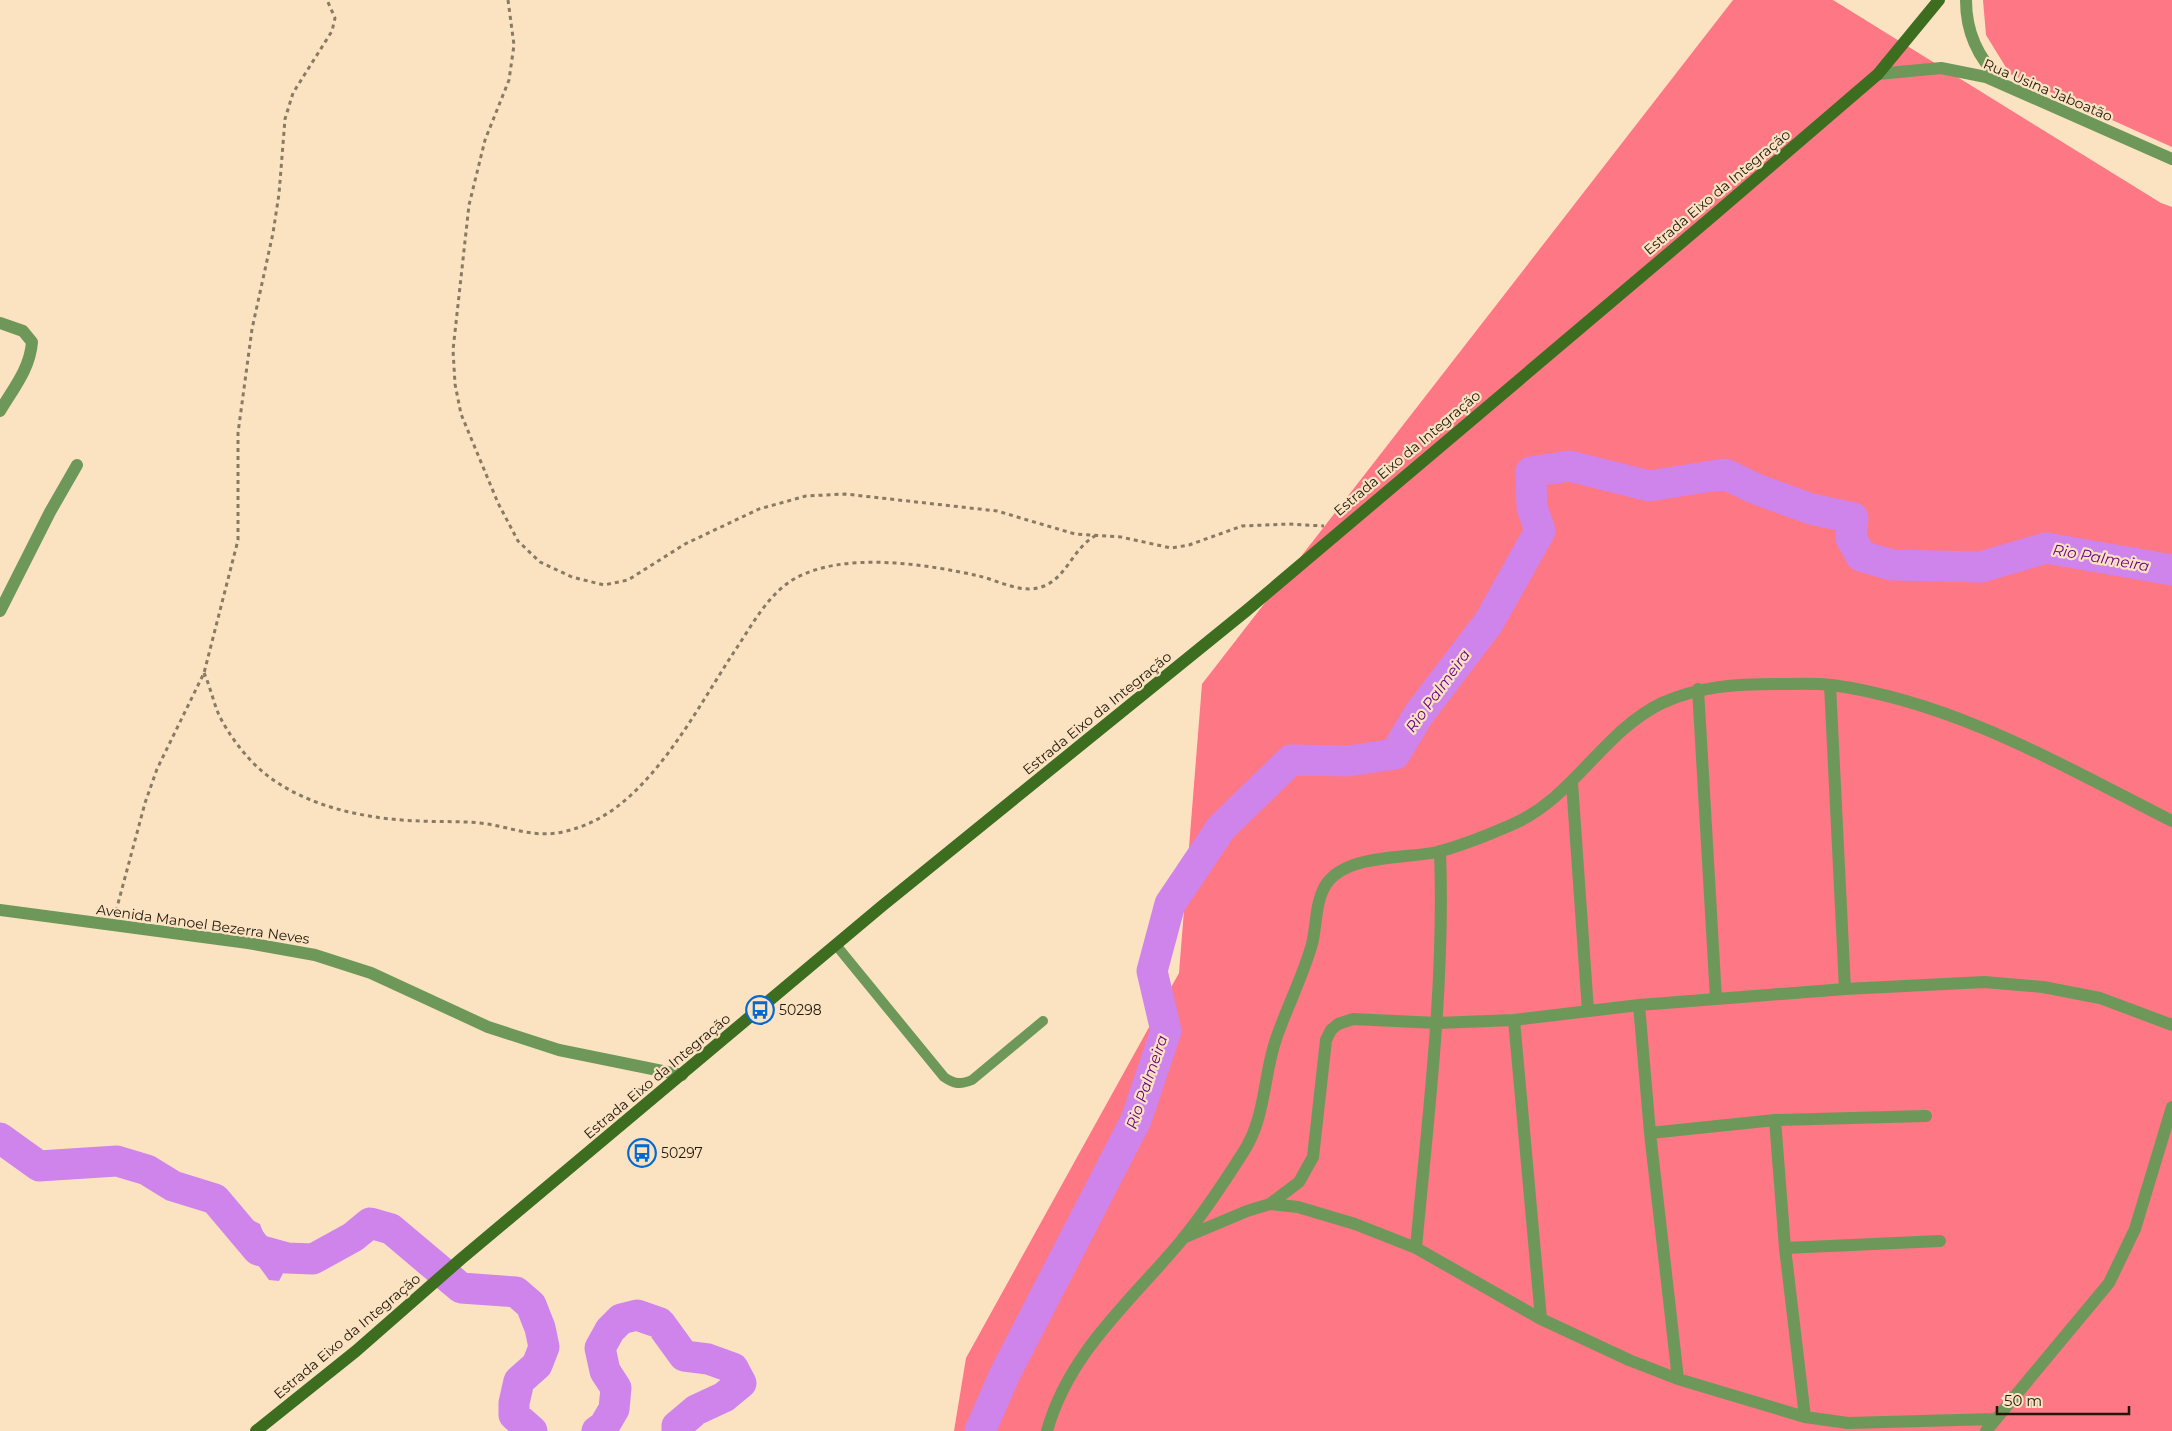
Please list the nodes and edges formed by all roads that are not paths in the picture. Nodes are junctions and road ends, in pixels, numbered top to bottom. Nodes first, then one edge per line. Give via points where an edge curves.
1 (1939, 0) edge
2 (1966, 0) edge
3 (1878, 74) junction
4 (2007, 86) junction
5 (2172, 159) edge
6 (0, 323) edge
7 (0, 411) edge
8 (77, 465) dead end
9 (0, 611) edge
10 (1830, 685) junction
11 (1698, 689) junction
12 (1572, 782) junction
13 (2172, 821) edge
14 (1440, 851) junction
15 (0, 910) edge
16 (836, 945) junction
17 (1845, 989) junction
18 (1716, 999) junction
19 (1639, 1005) junction
20 (1588, 1011) junction
21 (1514, 1020) junction
22 (1043, 1021) dead end
23 (1437, 1023) junction
24 (2172, 1025) edge
25 (682, 1075) junction
26 (2172, 1107) edge
27 (1926, 1116) dead end
28 (1775, 1120) junction
29 (1650, 1133) junction
30 (1270, 1204) junction
31 (1183, 1238) junction
32 (1940, 1241) dead end
33 (1416, 1248) junction
34 (1785, 1248) junction
35 (1541, 1318) junction
36 (1678, 1379) junction
37 (1805, 1417) junction
38 (1995, 1419) junction
39 (256, 1431) edge
40 (1047, 1431) edge
41 (1986, 1431) edge

1 - 3 main road, Estrada Eixo da Integração
2 - 4 street via 1970,37 1989,68
3 - 4 street, Rua Usina Jaboatão via 1942,68 1986,77
3 - 16 main road, Estrada Eixo da Integração via 1170,674
4 - 5 street, Rua Usina Jaboatão
6 - 7 street via 23,330 32,342 26,370
8 - 9 street
10 - 11 street via 1755,684
10 - 13 street via 1892,698 2004,737
10 - 17 street
11 - 12 street via 1659,705 1629,726
11 - 18 street
12 - 14 street via 1544,807 1513,824
12 - 20 street
14 - 23 street
14 - 31 street via 1354,864 1340,870 1328,882 1321,896 1311,948 1270,1059 1264,1101 1255,1131
15 - 25 street, Avenida Manoel Bezerra Neves via 315,955 372,973 488,1027 559,1050
16 - 22 lane via 952,1083 972,1080
16 - 25 main road, Estrada Eixo da Integração
17 - 18 street
17 - 24 street via 1984,982 2043,987 2100,998
18 - 19 street
19 - 20 street
19 - 29 street
20 - 21 street
21 - 23 street
21 - 35 street
23 - 30 street via 1353,1019 1331,1030 1323,1053 1313,1157 1299,1182
23 - 33 street
25 - 39 main road, Estrada Eixo da Integração via 460,1258 356,1351
26 - 38 street via 2135,1228 2109,1283
27 - 28 street
28 - 29 street
28 - 34 street
29 - 36 street
30 - 31 street
30 - 33 street via 1298,1207 1346,1221
31 - 40 street via 1106,1324 1081,1358 1062,1391
32 - 34 street
33 - 35 street
34 - 37 street
35 - 36 street via 1629,1360
36 - 37 street
37 - 38 street via 1848,1423
38 - 41 street

